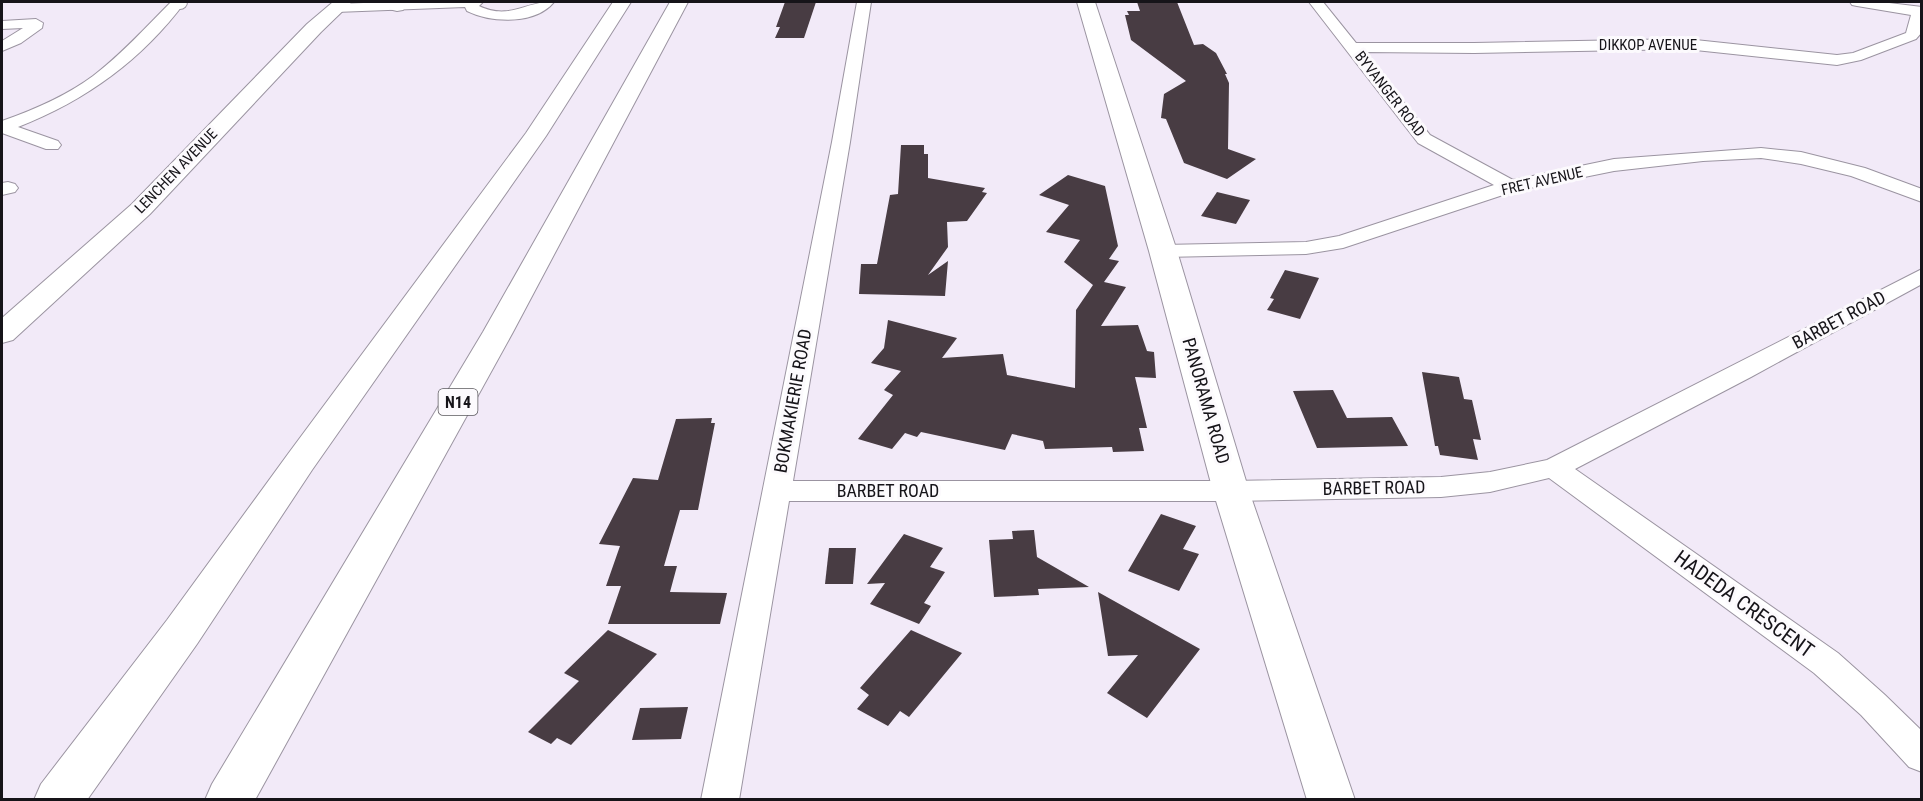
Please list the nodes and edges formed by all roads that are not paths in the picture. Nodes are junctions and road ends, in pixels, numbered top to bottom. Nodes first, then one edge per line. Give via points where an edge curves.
1 (178, 2) edge
2 (474, 2) edge
3 (547, 2) edge
4 (622, 2) edge
5 (679, 2) edge
6 (864, 2) edge
7 (1086, 2) edge
8 (1316, 2) edge
9 (1857, 2) edge
10 (389, 4) edge
11 (340, 5) edge
12 (1920, 11) edge
13 (2, 25) edge
14 (2, 47) edge
15 (1352, 47) junction
16 (2, 127) edge
17 (52, 145) dead end
18 (1510, 186) junction
19 (1922, 196) edge
20 (1163, 251) junction
21 (1922, 275) edge
22 (2, 334) edge
23 (1554, 468) junction
24 (776, 490) junction
25 (1231, 490) junction
26 (1922, 756) edge
27 (58, 800) edge
28 (229, 800) edge
29 (720, 800) edge
30 (1331, 800) edge

1 - 16 street via 129,54 97,81 62,102
2 - 3 street via 472,8 478,12 503,15 533,10
2 - 10 street
4 - 27 main road via 535,136
5 - 28 main road, N14 via 498,332
6 - 24 street, BOKMAKIERIE ROAD
7 - 20 main road, PANORAMA ROAD
8 - 15 street, BYVANGER ROAD
9 - 12 street
10 - 11 street
11 - 22 main road, LENCHEN AVENUE via 141,209
12 - 15 street, DIKKOP AVENUE via 1911,36 1847,60 1686,44
13 - 14 street via 38,24
15 - 18 street, BYVANGER ROAD via 1424,139
16 - 17 street
18 - 19 street, FRET AVENUE via 1614,165 1761,153 1822,162
18 - 20 street, FRET AVENUE via 1343,242 1306,248
20 - 25 main road, PANORAMA ROAD
21 - 23 street, BARBET ROAD
23 - 25 street, BARBET ROAD via 1490,482 1441,487
23 - 26 street, HADEDA CRESCENT via 1826,663
24 - 25 street, BARBET ROAD
24 - 29 street, BOKMAKIERIE ROAD
25 - 30 main road, PANORAMA ROAD

